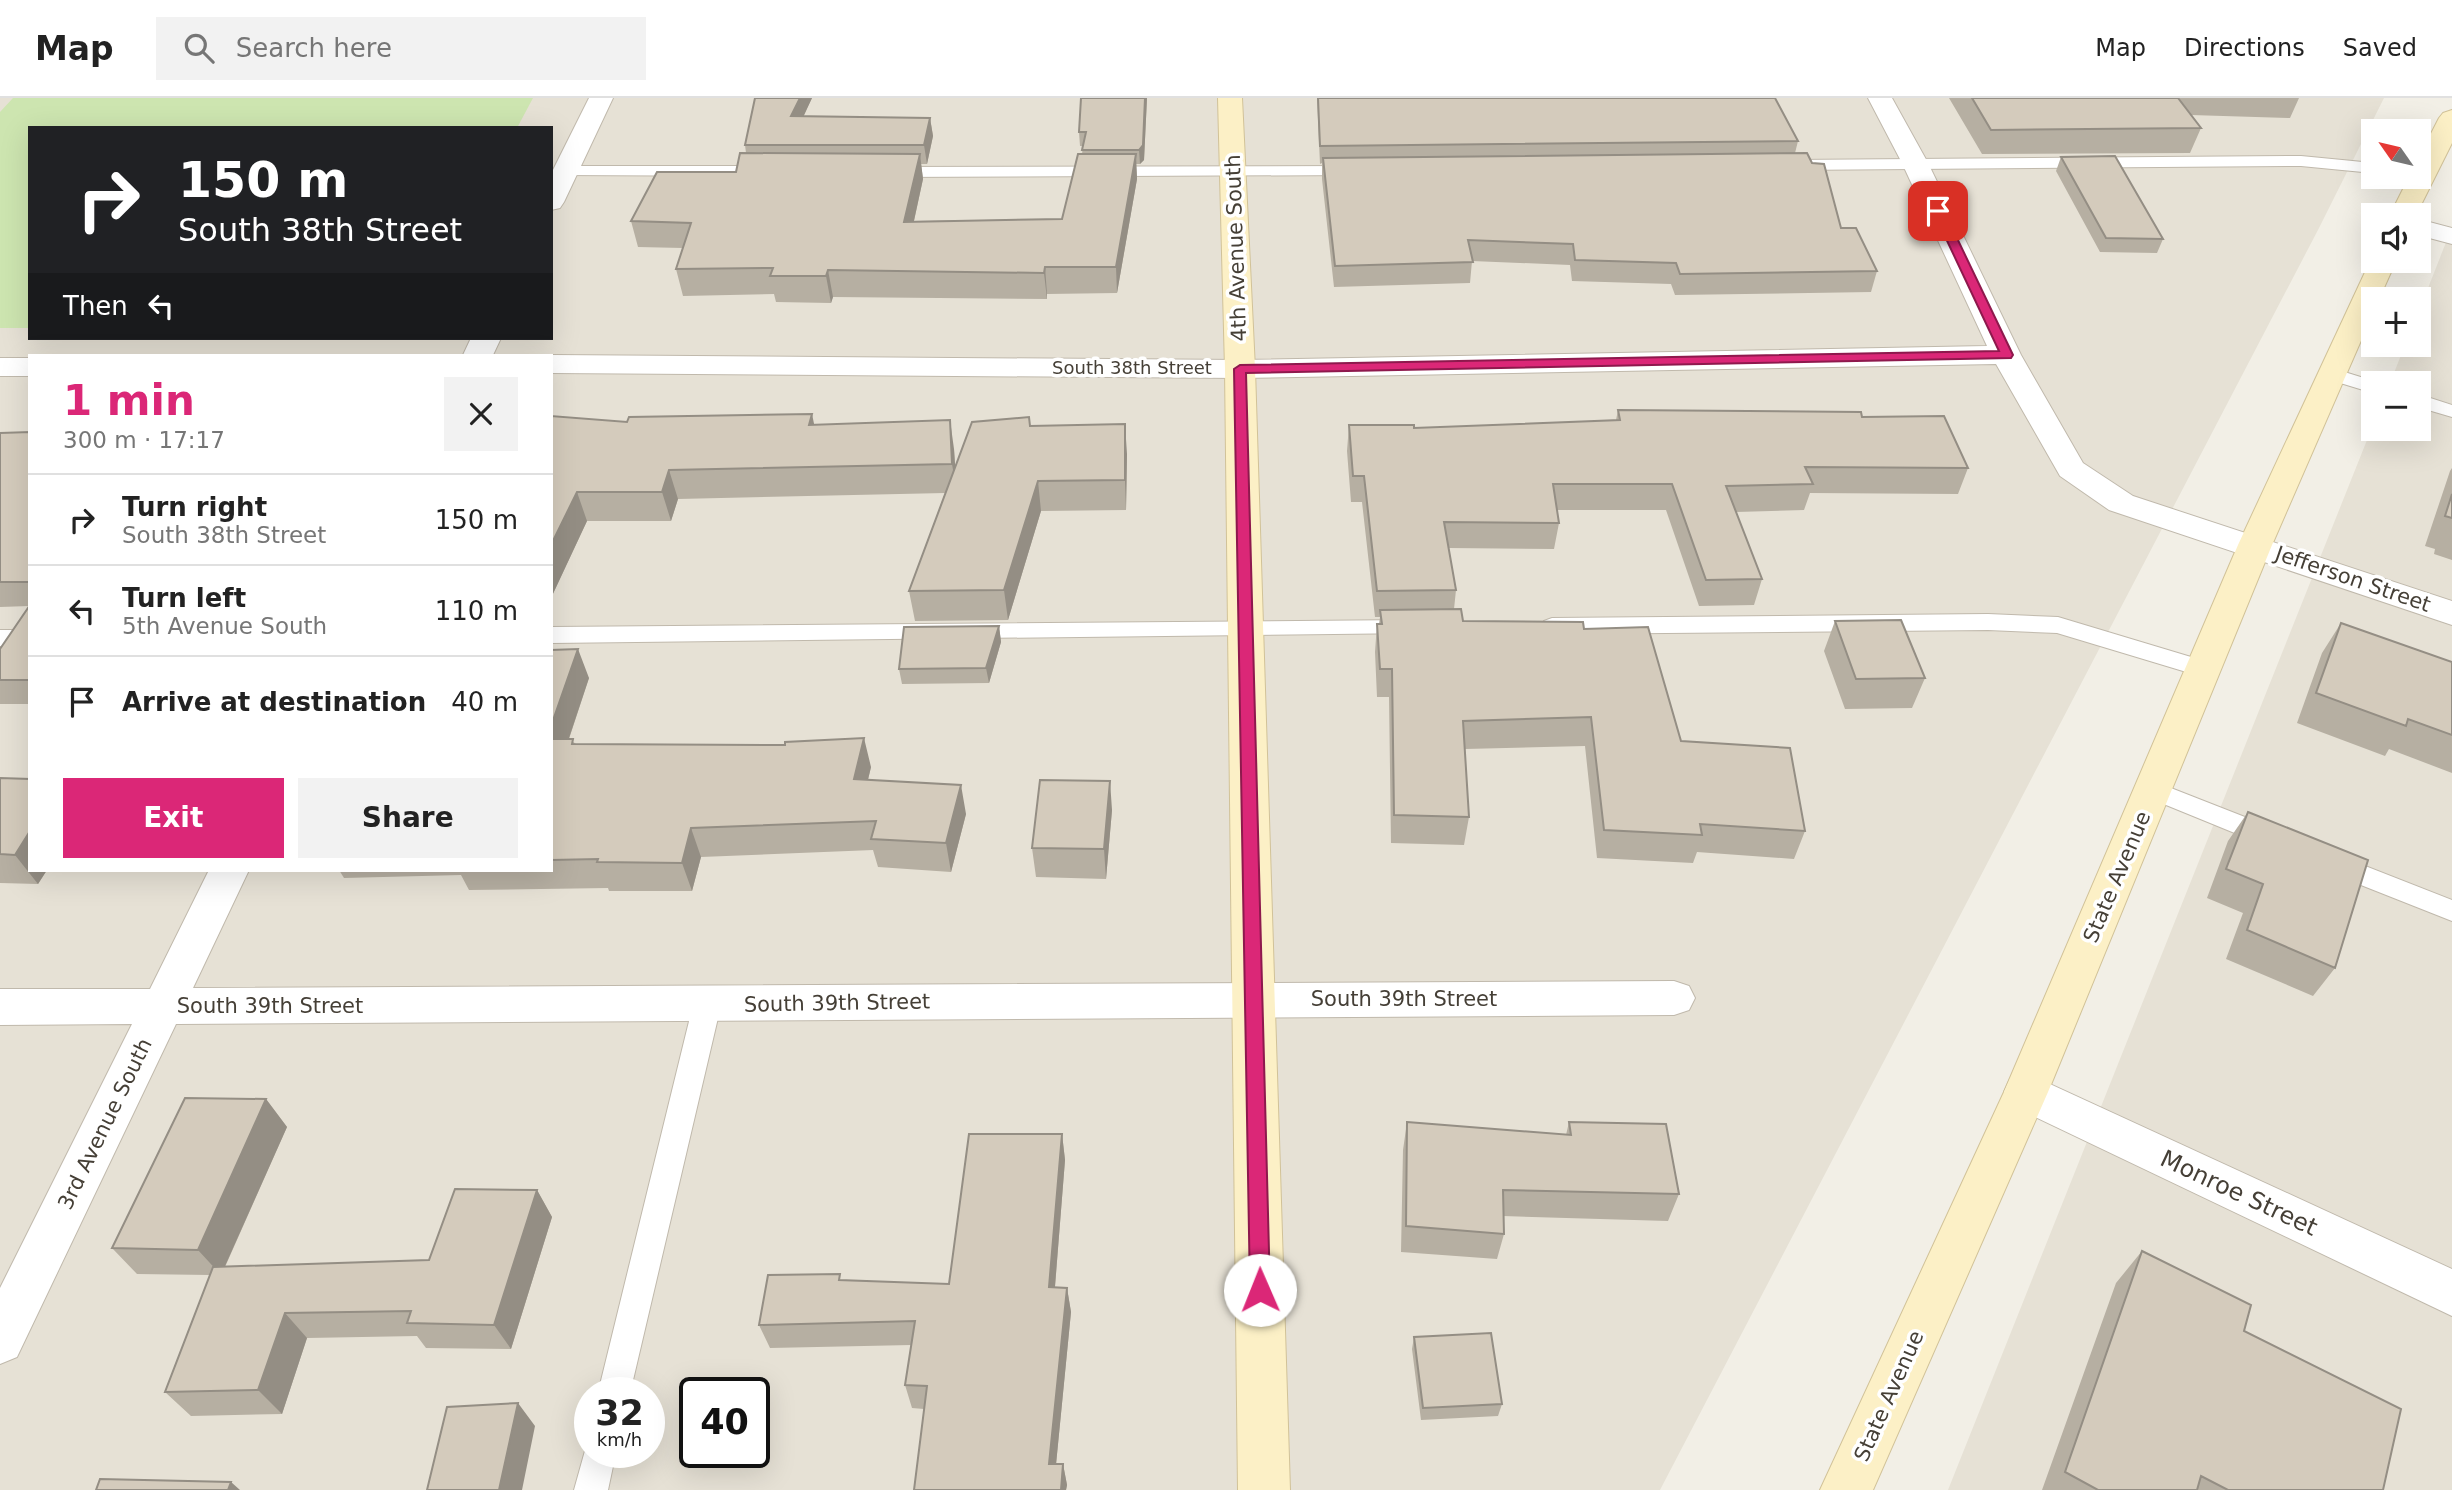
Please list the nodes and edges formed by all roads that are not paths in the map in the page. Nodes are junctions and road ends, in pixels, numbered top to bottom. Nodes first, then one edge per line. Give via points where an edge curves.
1 (601, 98) edge
2 (1230, 98) edge
3 (1880, 98) edge
4 (2452, 118) edge
5 (2431, 157) edge
6 (1916, 163) junction
7 (1777, 165) edge
8 (2361, 166) edge
9 (1374, 170) edge
10 (566, 171) junction
11 (789, 171) edge
12 (873, 172) edge
13 (1235, 172) junction
14 (553, 198) edge
15 (2431, 230) edge
16 (2452, 236) edge
17 (2377, 273) edge
18 (2006, 355) junction
19 (553, 364) edge
20 (0, 367) edge
21 (28, 367) edge
22 (1240, 369) junction
23 (2331, 374) junction
24 (2361, 383) edge
25 (2431, 404) edge
26 (2452, 411) edge
27 (2255, 545) junction
28 (2452, 613) edge
29 (1534, 626) edge
30 (1438, 627) edge
31 (1246, 629) junction
32 (553, 635) edge
33 (0, 638) edge
34 (28, 638) edge
35 (2203, 669) junction
36 (2153, 790) junction
37 (2290, 846) edge
38 (2315, 856) edge
39 (228, 872) edge
40 (2452, 911) edge
41 (1674, 998) dead end
42 (1255, 999) junction
43 (707, 1004) junction
44 (162, 1006) junction
45 (0, 1007) edge
46 (2026, 1093) junction
47 (2452, 1293) edge
48 (0, 1340) edge
49 (618, 1377) edge
50 (596, 1468) edge
51 (591, 1490) edge
52 (1264, 1490) edge
53 (1846, 1490) edge

1 - 10 street
2 - 13 main road, 4th Avenue South
3 - 6 street, Jefferson Street
4 - 5 main road
6 - 7 lane
6 - 8 lane via 2301,162
6 - 18 street, Jefferson Street
9 - 13 lane
10 - 11 lane
10 - 14 street
12 - 13 lane
13 - 22 main road, 4th Avenue South
15 - 16 street
17 - 23 main road, State Avenue
18 - 22 street, South 38th Street
18 - 27 street, Jefferson Street via 2071,469 2121,503
19 - 22 street, South 38th Street
20 - 21 street
22 - 31 main road, 4th Avenue South
23 - 24 lane
23 - 27 main road, State Avenue
25 - 26 lane
27 - 28 street, Jefferson Street
27 - 35 main road, State Avenue
29 - 35 lane via 1988,621 2059,625
30 - 31 lane
31 - 32 lane
31 - 42 main road, 4th Avenue South
33 - 34 lane
35 - 36 main road, State Avenue
36 - 37 lane
36 - 46 main road, State Avenue
38 - 40 lane
39 - 44 street, 3rd Avenue South
41 - 42 street, South 39th Street
42 - 43 street, South 39th Street
42 - 52 main road, 4th Avenue South
43 - 44 street, South 39th Street
43 - 49 lane
44 - 45 street, South 39th Street
44 - 48 street, 3rd Avenue South
46 - 47 street, Monroe Street
46 - 53 main road, State Avenue
50 - 51 lane

